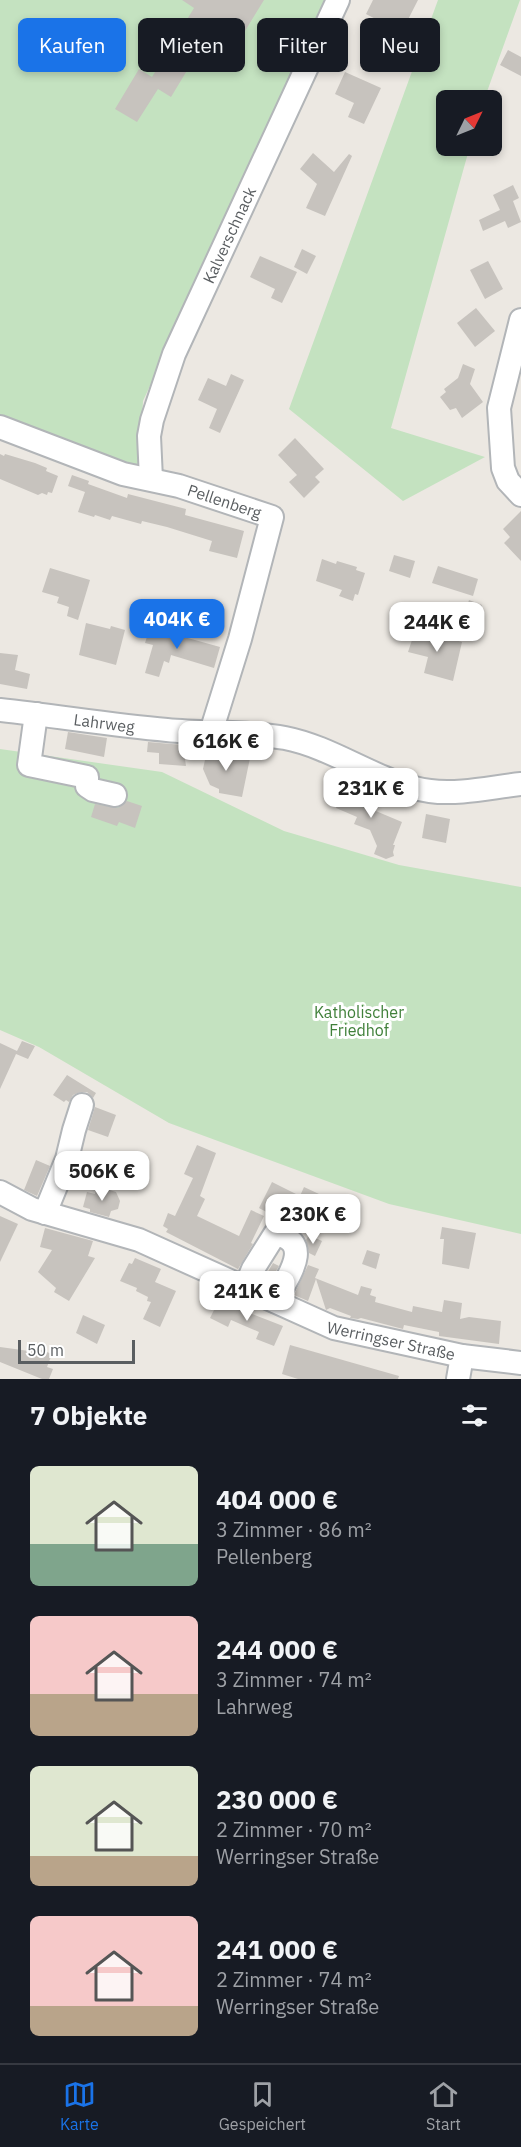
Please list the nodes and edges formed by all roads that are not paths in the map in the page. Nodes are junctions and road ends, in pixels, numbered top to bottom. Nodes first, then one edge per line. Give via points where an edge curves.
1 (339, 0) edge
2 (521, 320) edge
3 (0, 427) edge
4 (150, 479) junction
5 (521, 495) edge
6 (0, 710) edge
7 (36, 714) junction
8 (211, 732) junction
9 (521, 784) edge
10 (115, 795) dead end
11 (82, 1105) dead end
12 (0, 1192) edge
13 (45, 1213) junction
14 (245, 1288) junction
15 (275, 1301) junction
16 (462, 1356) junction
17 (521, 1363) edge
18 (458, 1379) edge

1 - 4 street, Kalverschnack via 174,354 152,420
2 - 5 street via 499,408 503,468 508,481
3 - 4 street, Pellenberg via 123,474
4 - 8 street, Pellenberg via 272,517
6 - 7 street, Lahrweg
7 - 8 street, Lahrweg
7 - 10 street via 29,765 87,777 87,786 93,790
8 - 9 street, Lahrweg via 289,739 326,750 392,780 431,791
11 - 13 street via 68,1159
12 - 13 street, Werringser Straße
13 - 14 street, Werringser Straße via 139,1240
14 - 15 street, Werringser Straße
14 - 15 street via 275,1234 286,1238 297,1250 297,1259
15 - 16 street, Werringser Straße via 334,1328
16 - 17 street, Werringser Straße
16 - 18 street

